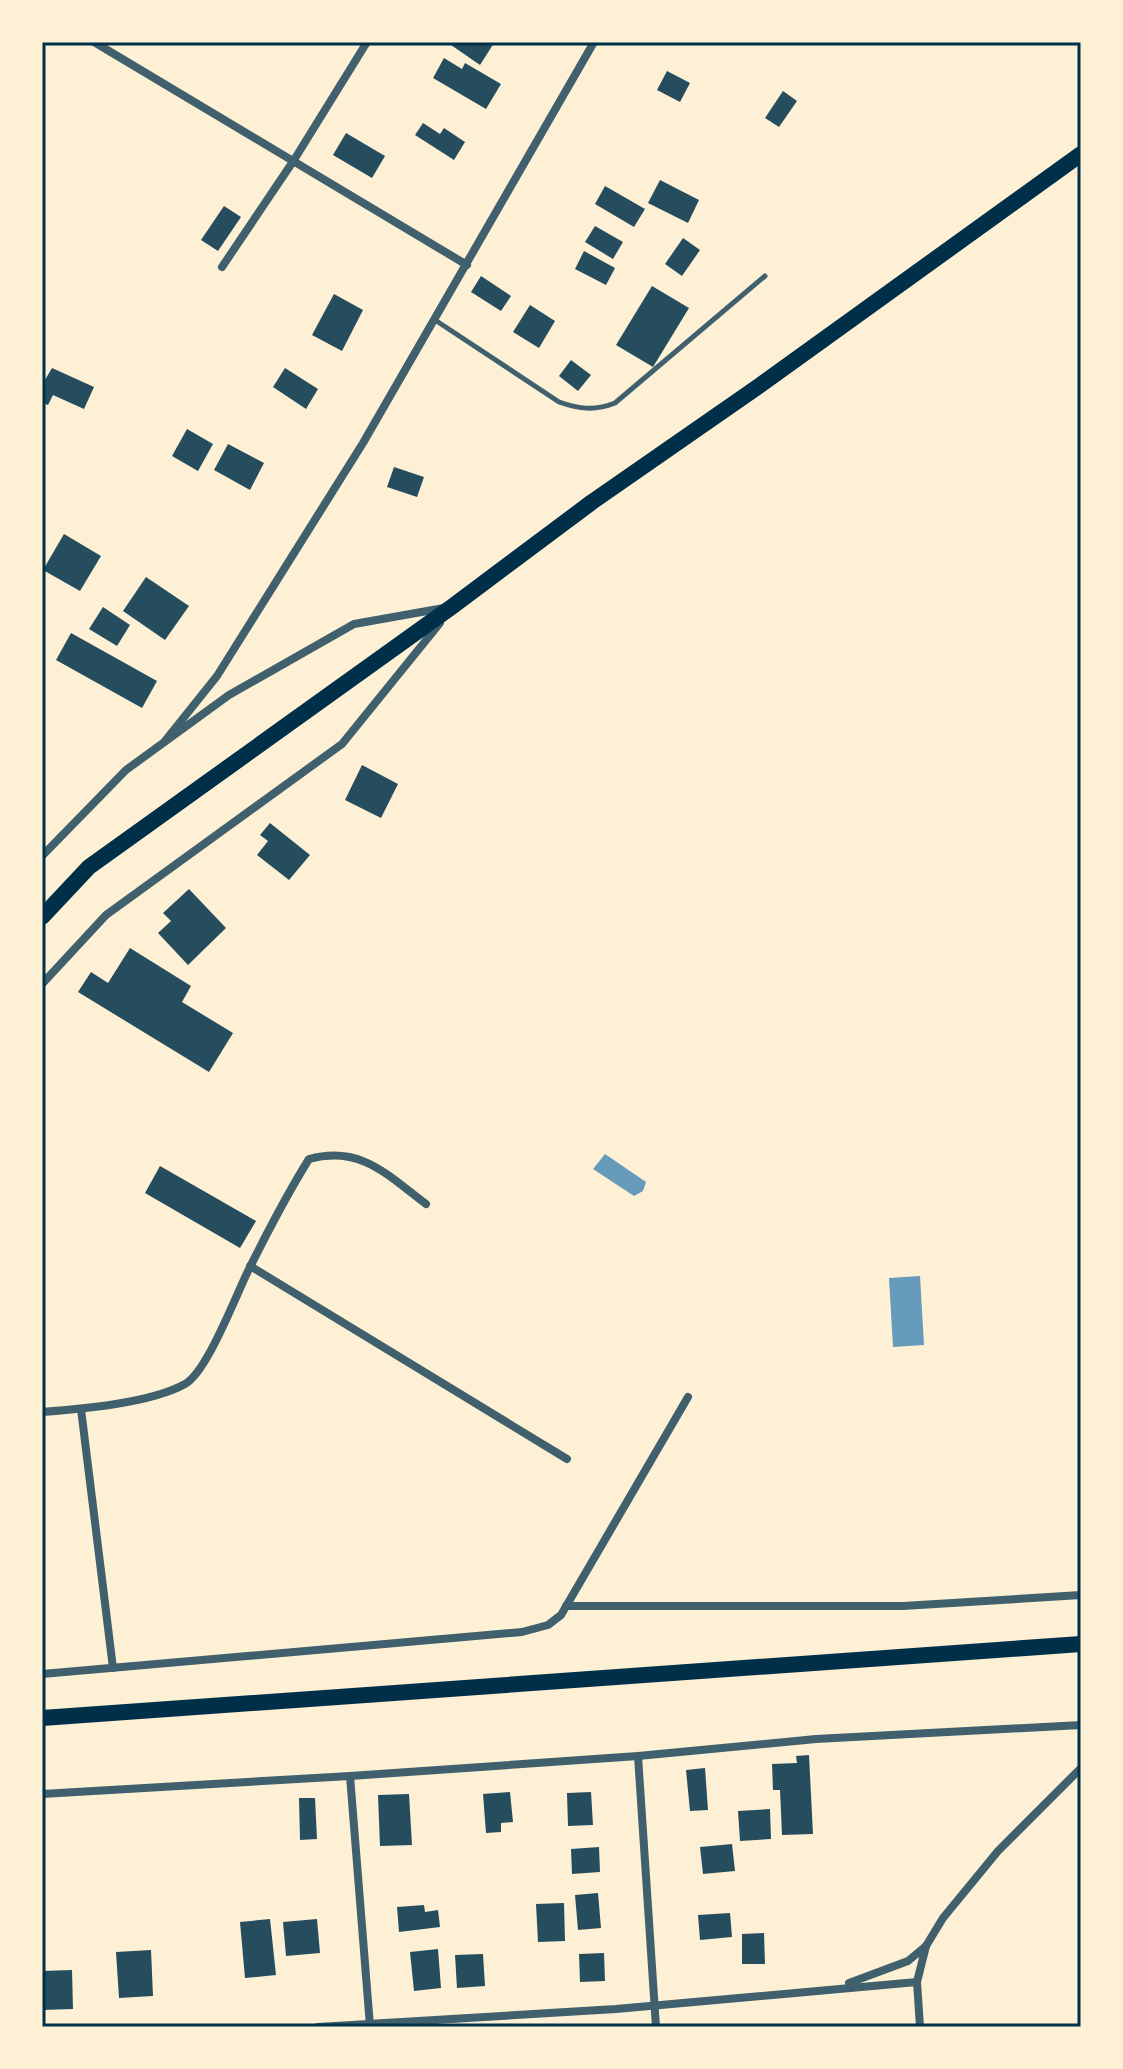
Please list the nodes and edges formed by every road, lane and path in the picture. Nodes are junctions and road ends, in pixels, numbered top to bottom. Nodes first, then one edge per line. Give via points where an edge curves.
1 (94, 42) edge
2 (367, 42) edge
3 (594, 42) edge
4 (1081, 154) edge
5 (294, 160) junction
6 (467, 265) junction
7 (222, 267) dead end
8 (765, 276) dead end
9 (435, 320) junction
10 (453, 606) junction
11 (165, 741) junction
12 (42, 856) edge
13 (42, 917) edge
14 (42, 984) edge
15 (426, 1204) dead end
16 (250, 1266) junction
17 (688, 1397) dead end
18 (81, 1409) junction
19 (42, 1412) edge
20 (567, 1459) dead end
21 (1081, 1595) edge
22 (566, 1606) junction
23 (1081, 1644) edge
24 (113, 1668) junction
25 (42, 1674) edge
26 (42, 1718) edge
27 (1081, 1725) edge
28 (638, 1756) junction
29 (1081, 1768) edge
30 (350, 1776) junction
31 (42, 1794) edge
32 (926, 1946) junction
33 (917, 1982) junction
34 (836, 1987) junction
35 (656, 2005) junction
36 (370, 2025) edge
37 (318, 2027) edge
38 (656, 2027) edge
39 (920, 2027) edge

1 - 5 street
2 - 5 street
3 - 6 street
4 - 10 main road
5 - 6 street
5 - 7 street
6 - 9 street
8 - 9 lane via 615,403 599,409 559,402
9 - 11 street via 217,676
10 - 11 street via 354,624 229,695
10 - 13 main road via 89,867
10 - 14 street via 342,744 106,915
11 - 12 street via 126,770
15 - 16 street via 369,1161 327,1155 309,1159
16 - 18 street via 203,1365 189,1382 163,1393
16 - 20 street
17 - 22 street
18 - 19 street
18 - 24 street
21 - 22 street via 903,1606
22 - 24 street via 548,1625 522,1632
23 - 26 main road
24 - 25 street
27 - 28 street via 816,1739
28 - 30 street
28 - 35 street
29 - 32 street via 998,1851
30 - 31 street
30 - 36 street
32 - 33 street
32 - 34 street via 891,1969
33 - 34 street
33 - 39 street
34 - 35 street
35 - 36 street
35 - 38 street
36 - 37 street

